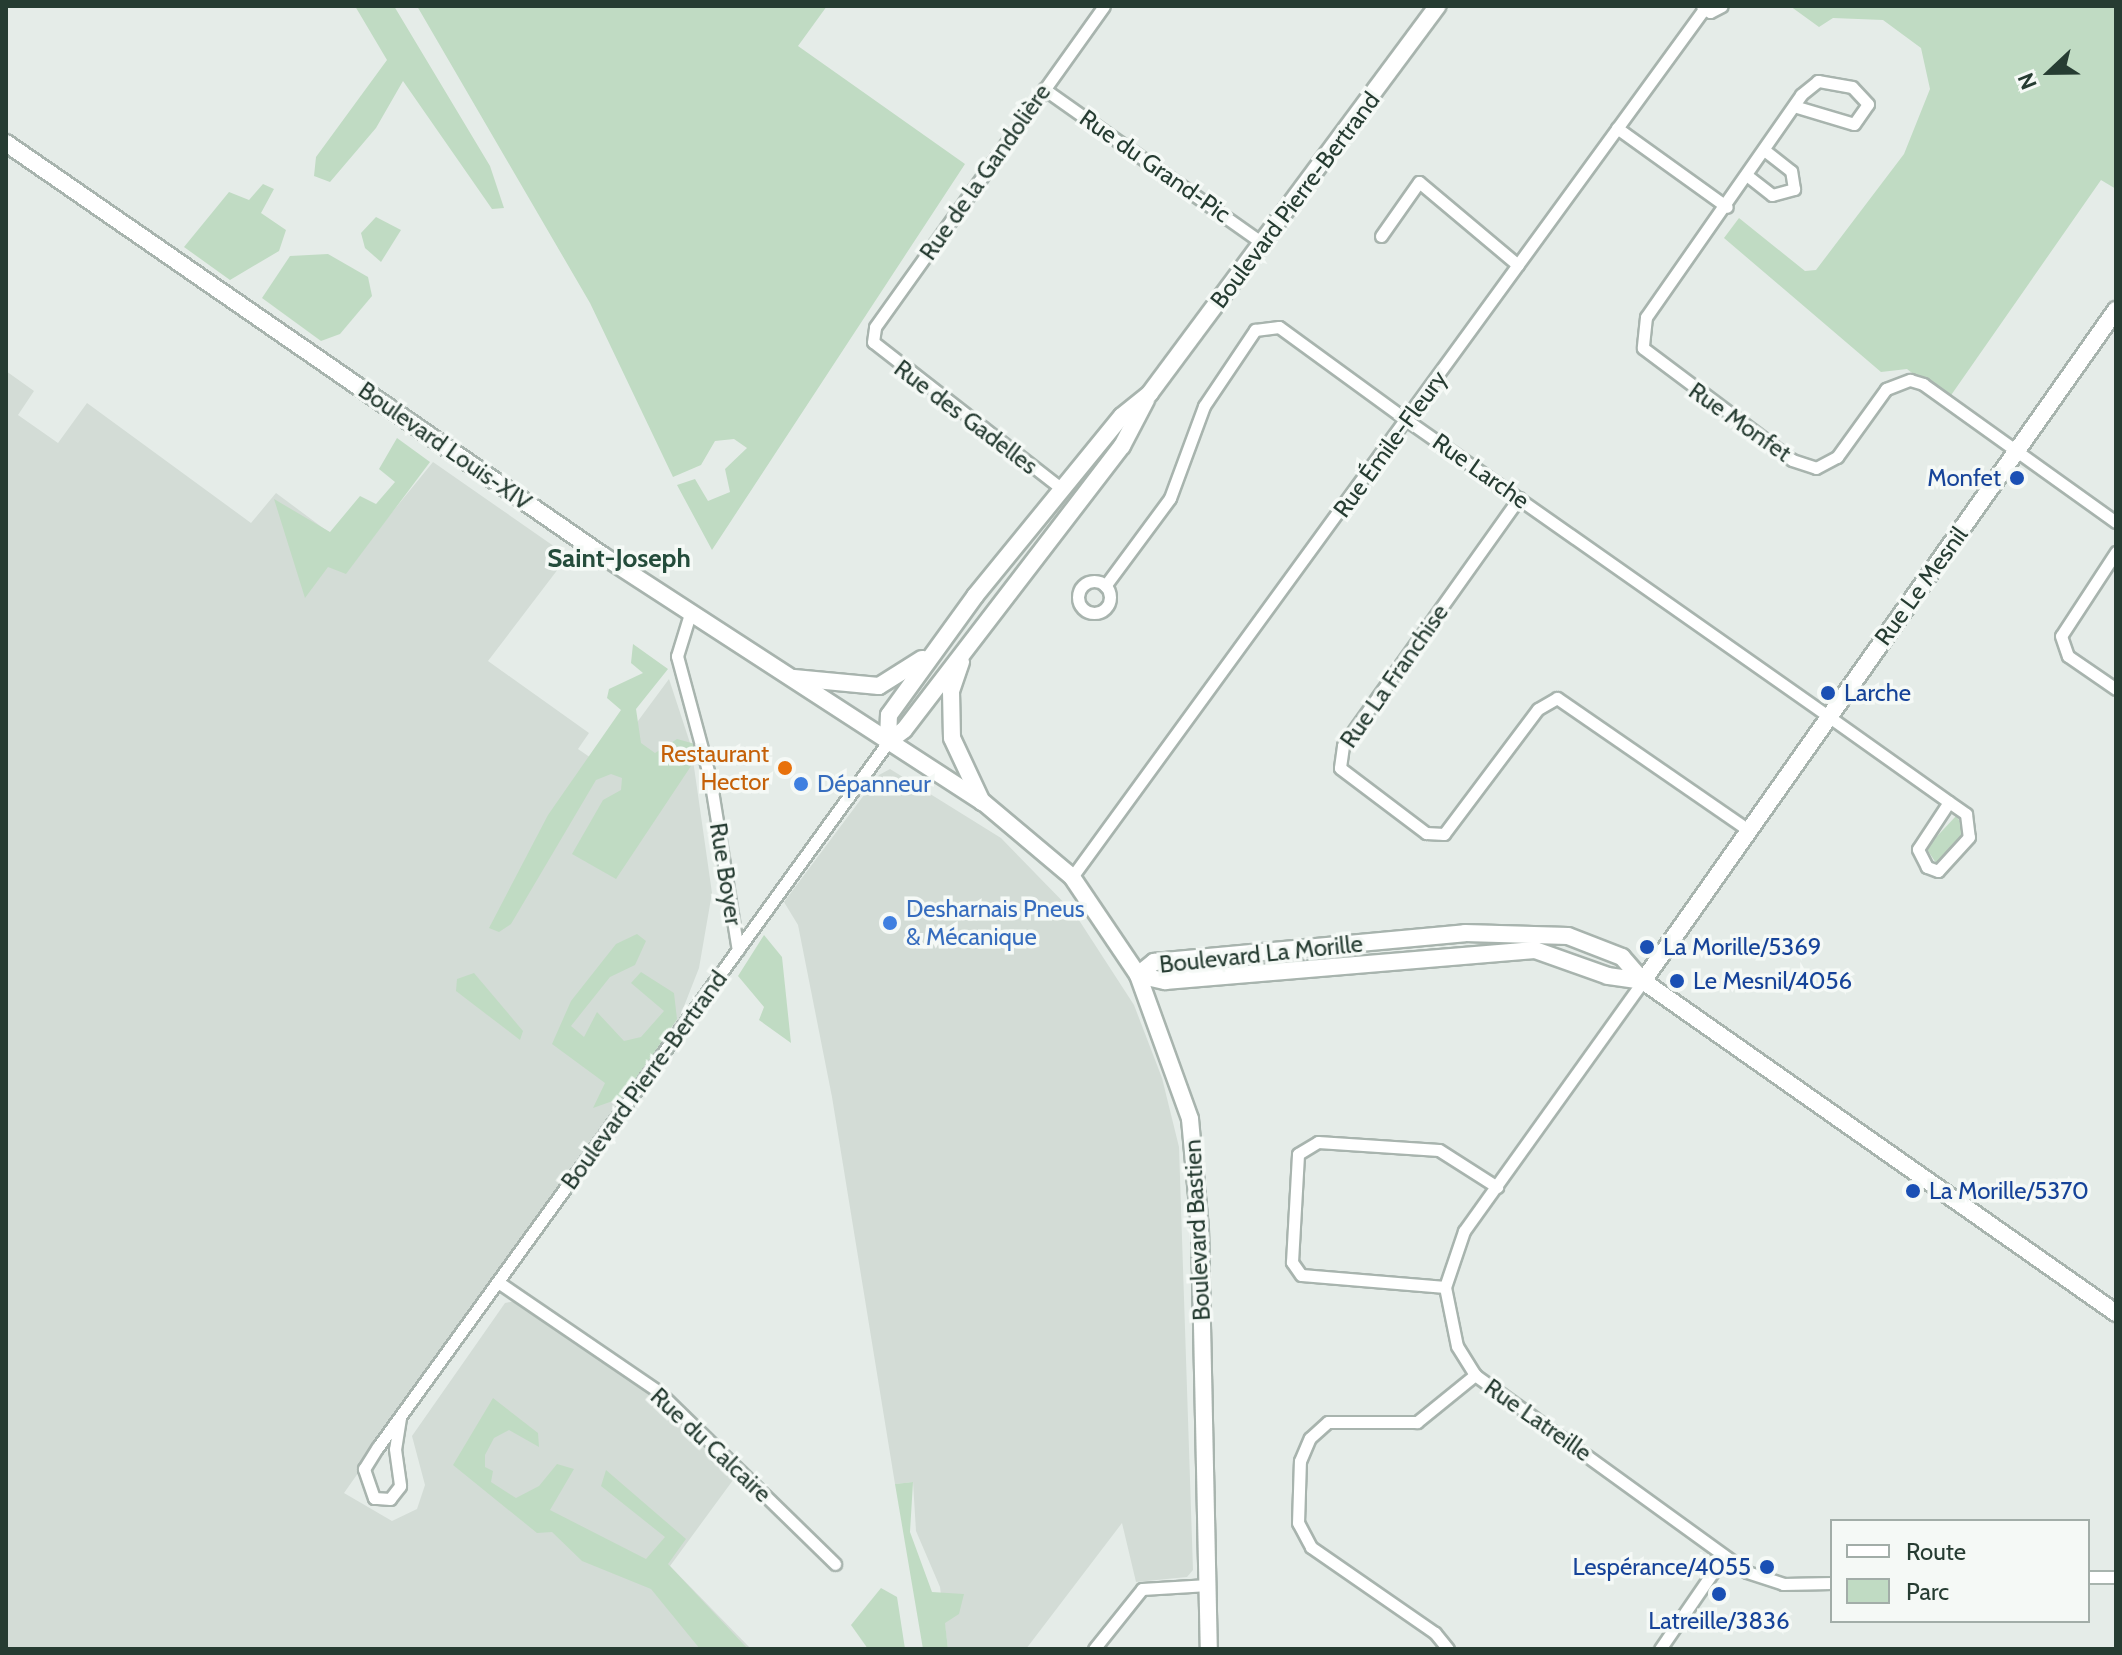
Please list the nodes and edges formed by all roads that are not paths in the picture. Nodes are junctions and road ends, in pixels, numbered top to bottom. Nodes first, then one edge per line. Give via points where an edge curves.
1 (1104, 6) edge
2 (1437, 6) edge
3 (1722, 6) edge
4 (1703, 7) edge
5 (1044, 89) junction
6 (1797, 107) junction
7 (1617, 128) junction
8 (6, 143) edge
9 (1767, 152) junction
10 (1749, 177) junction
11 (1727, 207) junction
12 (1381, 236) dead end
13 (1264, 244) junction
14 (1518, 265) junction
15 (2116, 310) edge
16 (873, 342) joint
17 (1150, 393) junction
18 (1408, 421) junction
19 (2016, 453) junction
20 (1062, 489) junction
21 (1519, 498) junction
22 (2116, 522) edge
23 (2116, 552) edge
24 (1105, 586) dead end
25 (690, 614) junction
26 (939, 645) junction
27 (965, 649) junction
28 (788, 678) junction
29 (2116, 689) edge
30 (1828, 716) junction
31 (888, 742) junction
32 (983, 802) junction
33 (1949, 802) junction
34 (1748, 830) junction
35 (1072, 877) junction
36 (738, 950) junction
37 (1138, 975) junction
38 (1643, 981) junction
39 (1497, 1187) junction
40 (498, 1282) junction
41 (1445, 1287) junction
42 (2116, 1313) edge
43 (1475, 1375) junction
44 (400, 1418) junction
45 (1724, 1556) junction
46 (835, 1564) dead end
47 (2090, 1577) edge
48 (2116, 1577) edge
49 (1830, 1583) edge
50 (1208, 1585) junction
51 (1094, 1649) edge
52 (1209, 1649) edge
53 (1448, 1649) edge
54 (1660, 1649) edge

1 - 5 street, Rue de la Gandolière
2 - 13 main road, Boulevard Pierre-Bertrand
3 - 4 street, Rue Émile-Fleury
4 - 7 street, Rue Émile-Fleury
5 - 13 street, Rue du Grand-Pic
5 - 16 street, Rue de la Gandolière via 875,327
6 - 6 street via 1854,124 1868,104 1852,87 1818,81
6 - 9 street
7 - 11 street
7 - 14 street, Rue Émile-Fleury
8 - 25 main road, Boulevard Louis-XIV
9 - 10 street
9 - 10 street via 1791,171 1794,189 1772,195
10 - 11 street
11 - 19 street, Rue Monfet via 1646,317 1640,339 1653,360 1806,466 1827,465 1837,457 1886,389 1910,380
12 - 14 street via 1419,182
13 - 17 main road, Boulevard Pierre-Bertrand
14 - 18 street, Rue Émile-Fleury
15 - 19 main road, Rue Le Mesnil
16 - 20 street, Rue des Gadelles
17 - 20 main road, Boulevard Pierre-Bertrand
17 - 27 main road, Boulevard Pierre-Bertrand via 1122,446
18 - 21 street, Rue Larche
18 - 24 street, Rue Larche via 1279,327 1255,330 1204,406 1170,498
18 - 35 street, Rue Émile-Fleury
19 - 22 street, Rue Monfet
19 - 30 main road, Rue Le Mesnil
20 - 26 main road, Boulevard Pierre-Bertrand
21 - 30 street, Rue Larche
21 - 34 street, Rue La Franchise via 1343,746 1340,768 1426,833 1444,834 1538,709 1557,698
23 - 29 street via 2061,636 2068,656
25 - 28 main road, Boulevard Louis-XIV
25 - 36 street, Rue Boyer via 677,656 710,778
26 - 28 main road via 879,686
26 - 31 main road, Boulevard Pierre-Bertrand via 889,715
27 - 31 main road, Boulevard Pierre-Bertrand via 904,730
27 - 32 main road via 951,691 951,727
28 - 31 main road, Boulevard Louis-XIV
30 - 33 street, Rue Larche
30 - 34 main road, Rue Le Mesnil
31 - 32 main road, Boulevard Bastien
31 - 36 street, Boulevard Pierre-Bertrand
32 - 35 main road, Boulevard Bastien
33 - 33 street, Rue Larche via 1918,849 1927,867 1938,871 1969,837 1966,814
34 - 38 main road, Rue Le Mesnil
35 - 37 main road, Boulevard Bastien
36 - 40 street, Boulevard Pierre-Bertrand
37 - 38 main road, Boulevard La Morille via 1165,981 1535,950 1608,976
37 - 38 main road, Boulevard La Morille via 1154,962 1515,930 1568,936 1622,957
37 - 50 main road, Boulevard Bastien via 1175,1066 1197,1163
38 - 39 street
38 - 42 main road, Boulevard La Morille
39 - 41 street via 1464,1231
39 - 41 street via 1439,1150 1318,1142 1298,1154 1292,1262 1301,1275
40 - 44 street, Boulevard Pierre-Bertrand
40 - 46 street, Rue du Calcaire via 659,1392
41 - 43 street, Rue Latreille via 1457,1346
43 - 45 street, Rue Latreille
43 - 53 street via 1417,1422 1328,1422 1310,1438 1300,1461 1298,1523 1311,1547 1435,1633
44 - 44 street, Boulevard Pierre-Bertrand via 364,1469 374,1498 390,1499 400,1486 395,1449
45 - 49 street, Rue Latreille via 1783,1584
45 - 54 street
47 - 48 street
50 - 51 street via 1142,1589
50 - 52 main road, Boulevard Bastien

